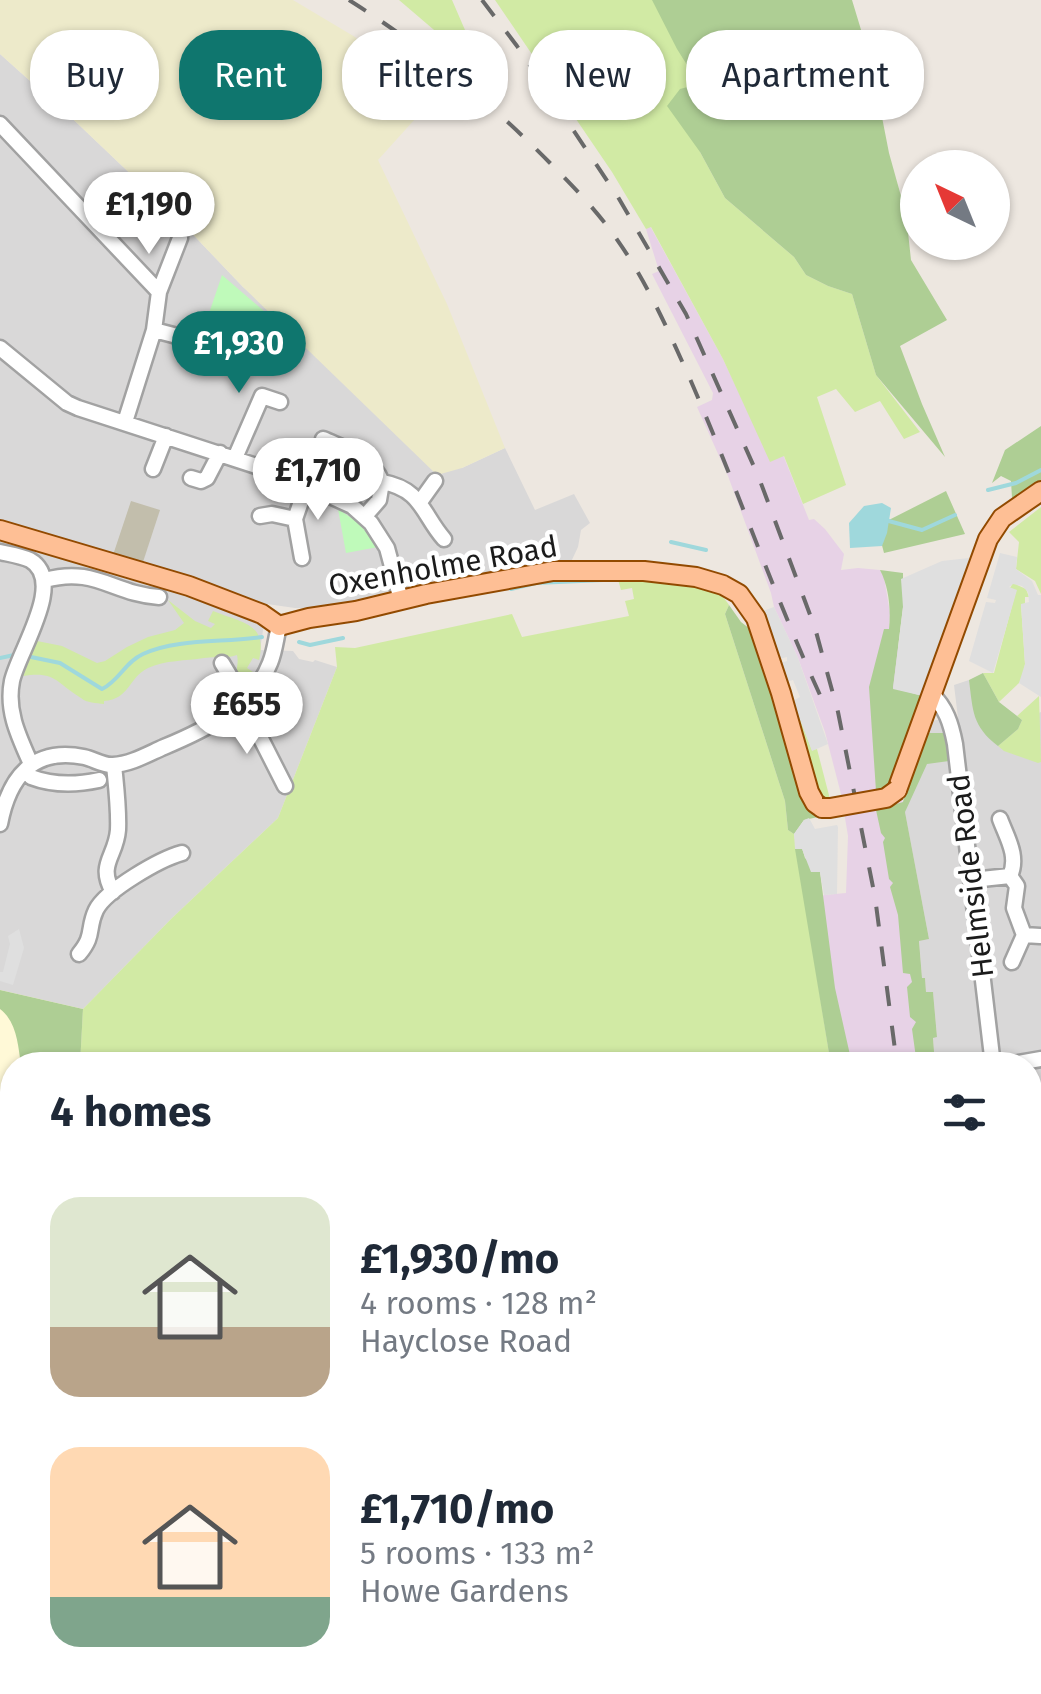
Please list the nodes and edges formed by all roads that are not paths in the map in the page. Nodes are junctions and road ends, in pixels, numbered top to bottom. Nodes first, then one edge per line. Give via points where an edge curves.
1 (0, 124) edge
2 (180, 238) dead end
3 (159, 292) junction
4 (154, 330) junction
5 (0, 348) edge
6 (236, 351) dead end
7 (280, 402) dead end
8 (125, 422) junction
9 (166, 436) junction
10 (323, 439) dead end
11 (228, 456) junction
12 (153, 469) dead end
13 (191, 478) dead end
14 (436, 481) dead end
15 (382, 482) junction
16 (308, 484) junction
17 (1041, 491) edge
18 (420, 502) junction
19 (260, 516) dead end
20 (364, 516) junction
21 (296, 519) junction
22 (0, 530) edge
23 (444, 539) dead end
24 (0, 552) edge
25 (302, 558) dead end
26 (45, 580) junction
27 (159, 598) dead end
28 (400, 600) junction
29 (279, 626) junction
30 (222, 663) dead end
31 (6, 681) edge
32 (931, 693) junction
33 (243, 701) junction
34 (69, 756) junction
35 (114, 765) junction
36 (31, 770) junction
37 (99, 780) dead end
38 (70, 783) junction
39 (285, 786) dead end
40 (1001, 819) dead end
41 (0, 822) edge
42 (182, 853) dead end
43 (1010, 876) junction
44 (972, 880) junction
45 (113, 892) junction
46 (1032, 936) edge
47 (79, 954) dead end
48 (1012, 962) dead end
49 (992, 1052) edge

1 - 3 street
2 - 3 street
3 - 4 street
4 - 6 street
4 - 8 street
5 - 8 street via 67,403
7 - 11 street via 262,396
8 - 9 street
9 - 11 street
9 - 12 street
10 - 15 street via 360,455
11 - 13 street via 207,478
11 - 16 street
14 - 18 street
15 - 18 street
15 - 20 street via 379,500
16 - 20 street
16 - 21 street
17 - 32 main road, Oxenholme Road via 992,531
18 - 23 street
19 - 21 street
20 - 28 street via 387,548
21 - 25 street
22 - 29 main road via 189,586
24 - 26 street via 28,559
26 - 27 street via 82,576
26 - 31 street via 41,605
28 - 29 main road, Oxenholme Road
28 - 32 main road, Oxenholme Road, bridge via 573,570 682,574 723,586 745,600 756,618 809,792 822,808 895,794
29 - 33 street via 271,662
30 - 33 street
31 - 36 street
32 - 44 street, Helmside Road via 952,727
33 - 35 street via 178,741
33 - 39 street
34 - 35 street
34 - 36 street via 45,758
34 - 38 street
35 - 45 street via 118,834 106,870
36 - 38 street via 46,782
36 - 41 street via 10,790
37 - 38 street
40 - 43 street via 1014,859
42 - 45 street
43 - 44 street
43 - 46 street via 1018,892 1014,908
44 - 49 street, Helmside Road
45 - 47 street via 96,911
46 - 48 street

